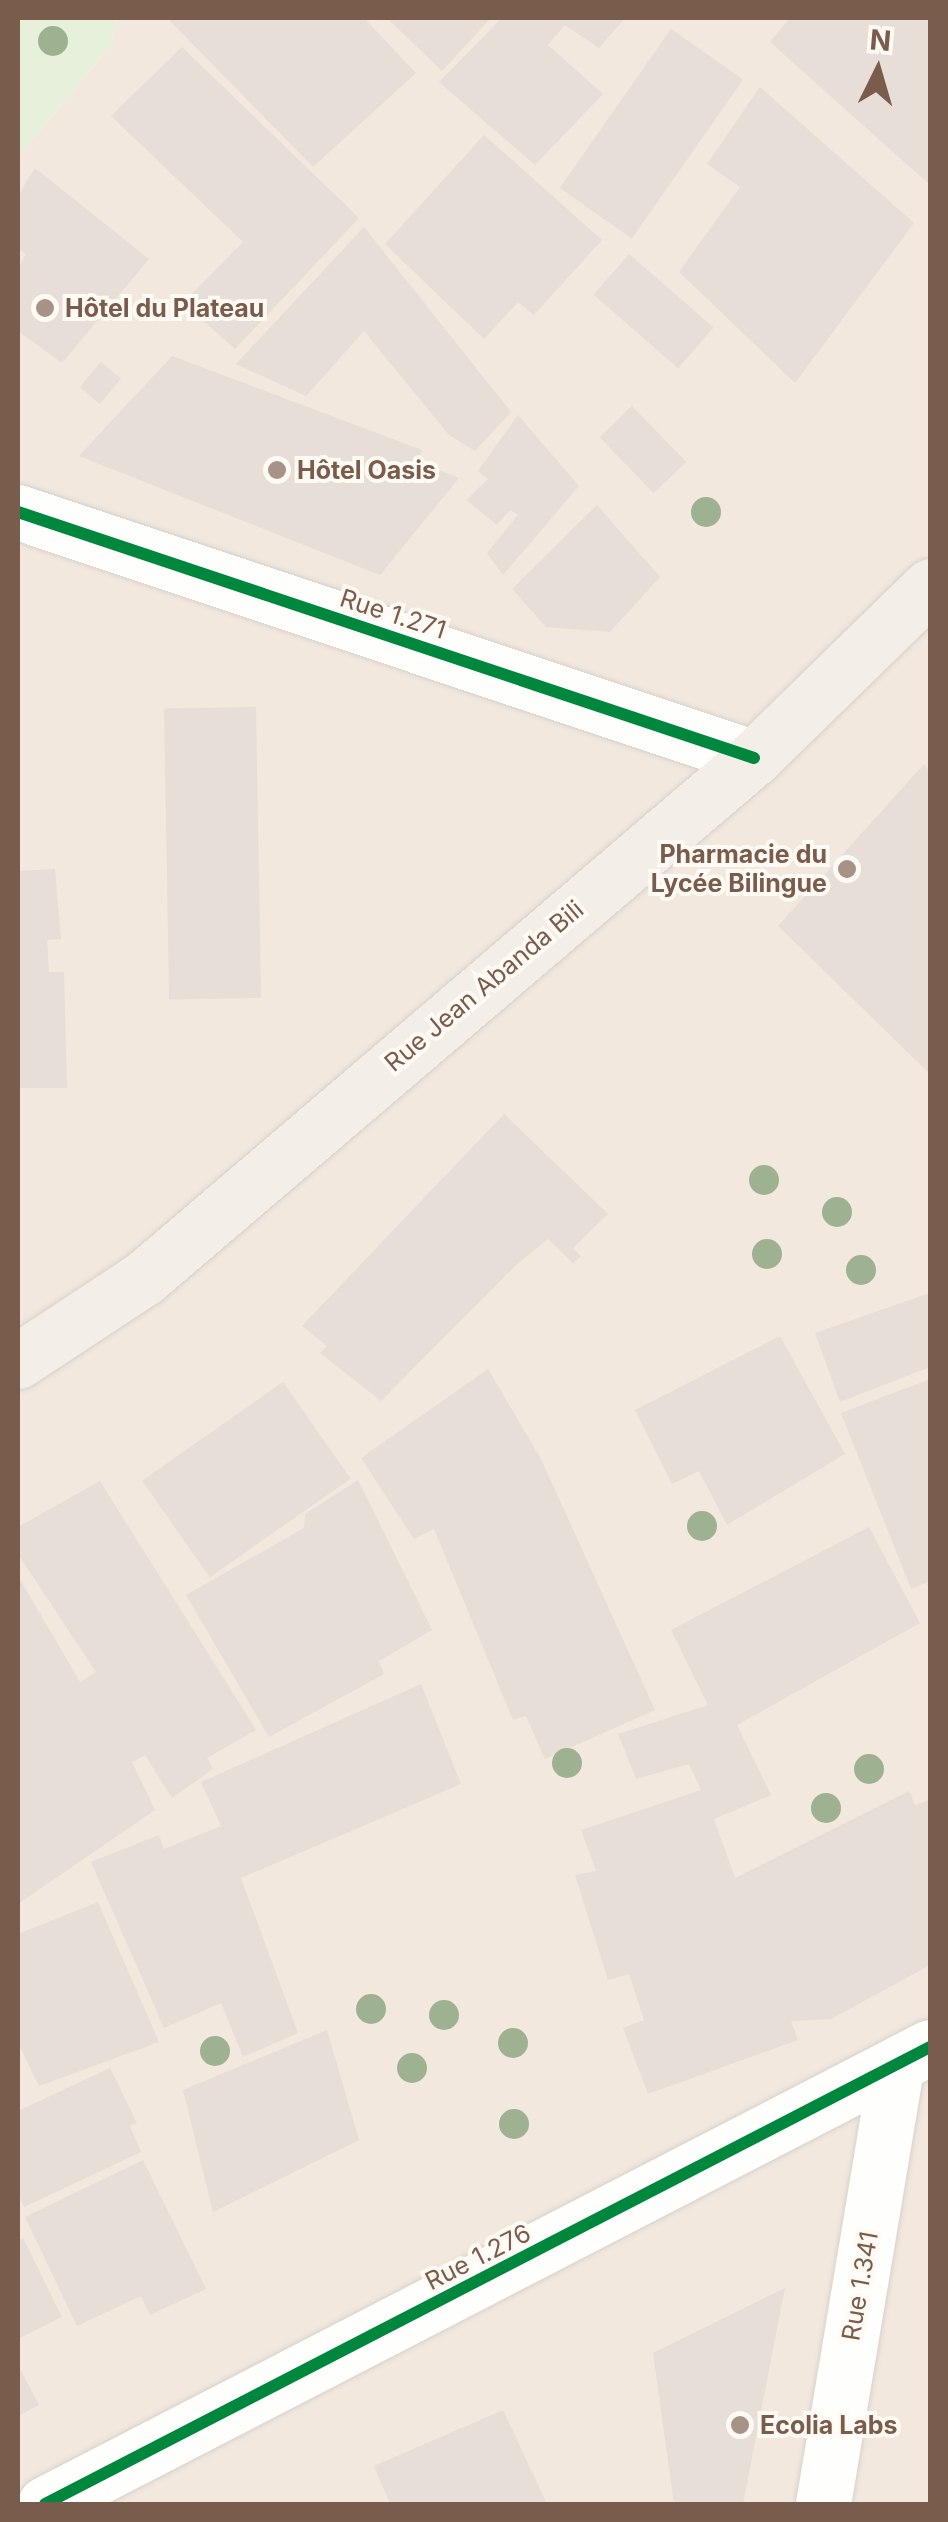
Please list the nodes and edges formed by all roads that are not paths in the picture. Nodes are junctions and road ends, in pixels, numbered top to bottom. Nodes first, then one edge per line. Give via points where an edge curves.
1 (18, 512) edge
2 (930, 586) edge
3 (754, 758) junction
4 (18, 1361) edge
5 (913, 2057) edge
6 (45, 2504) edge
7 (823, 2504) edge

1 - 3 street, Rue 1.271
2 - 3 main road, Rue Jean Abanda Bili
3 - 4 main road, Rue Jean Abanda Bili via 144,1278
5 - 6 street, Rue 1.276
5 - 7 street, Rue 1.341

